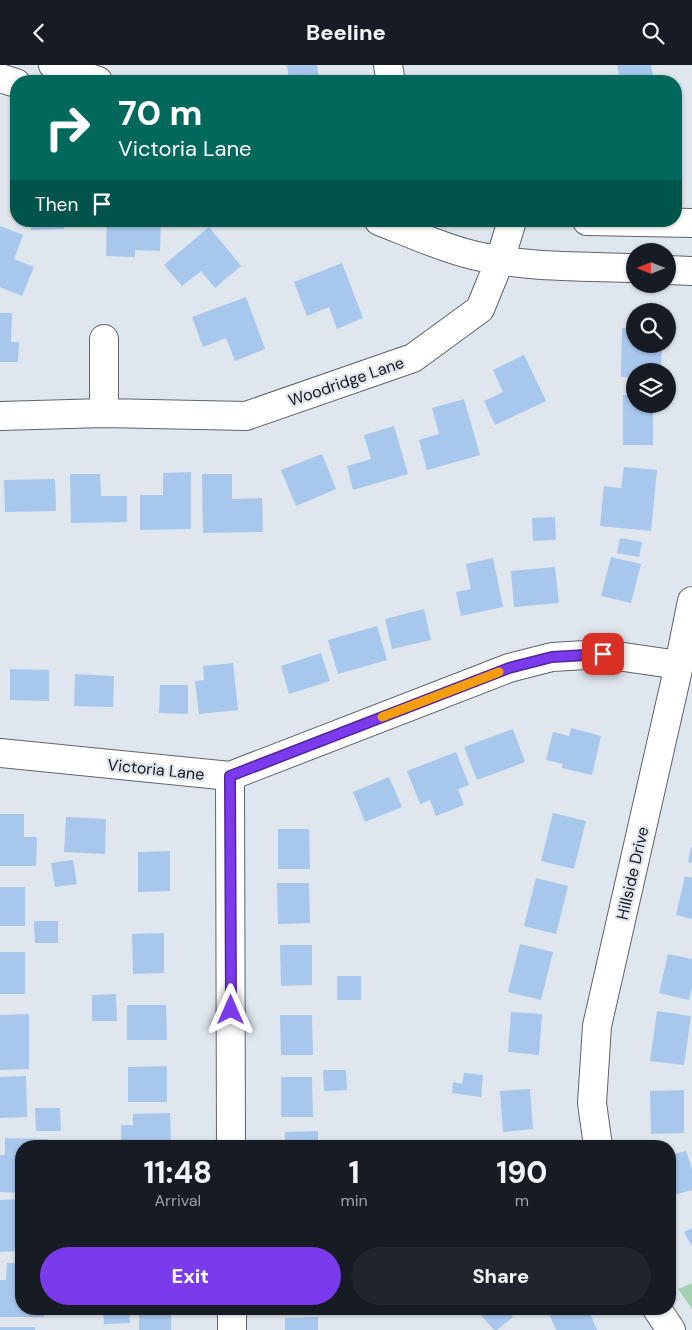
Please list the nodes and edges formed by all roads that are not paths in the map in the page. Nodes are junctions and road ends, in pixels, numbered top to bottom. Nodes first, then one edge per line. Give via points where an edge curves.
1 (52, 65) edge
2 (81, 75) edge
3 (395, 227) edge
4 (510, 227) edge
5 (500, 260) junction
6 (626, 268) edge
7 (676, 270) edge
8 (692, 271) edge
9 (104, 339) dead end
10 (104, 413) junction
11 (0, 416) edge
12 (692, 601) edge
13 (679, 665) junction
14 (0, 753) edge
15 (230, 776) junction
16 (231, 1140) edge
17 (597, 1140) edge
18 (232, 1315) edge
19 (661, 1315) edge
20 (232, 1330) edge
21 (672, 1330) edge

1 - 2 street
3 - 5 street via 463,253
4 - 5 street, Woodridge Lane
5 - 6 street
5 - 10 street, Woodridge Lane via 480,309 413,358 246,416
7 - 8 street
9 - 10 street
10 - 11 street, Woodridge Lane
12 - 13 street, Hillside Drive
13 - 15 street, Victoria Lane via 603,654 552,657 509,668
13 - 17 street, Hillside Drive via 597,1026 592,1103
14 - 15 street, Victoria Lane
15 - 16 street
18 - 20 street
19 - 21 street

